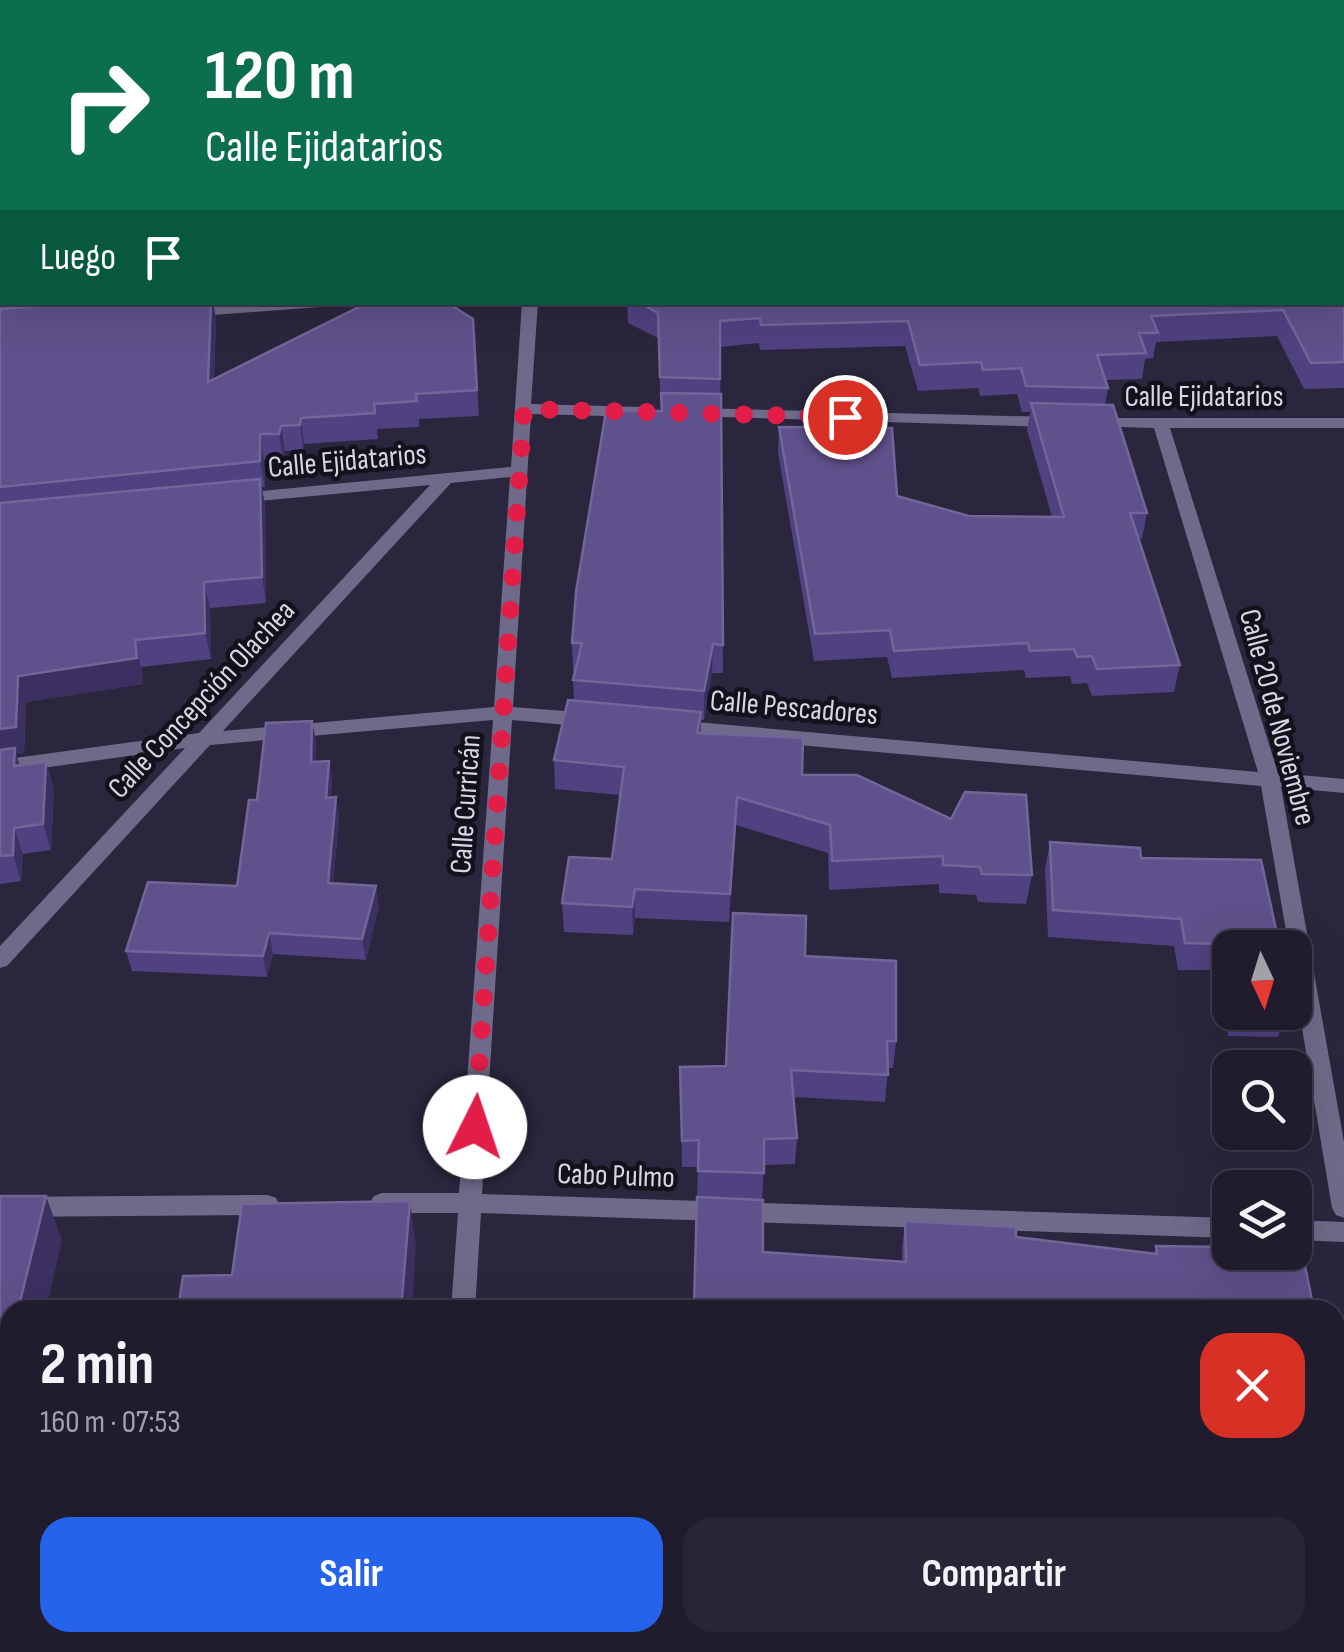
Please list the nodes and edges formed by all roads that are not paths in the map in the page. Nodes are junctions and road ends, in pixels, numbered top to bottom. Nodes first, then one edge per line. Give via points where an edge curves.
1 (279, 305) edge
2 (530, 305) edge
3 (160, 314) edge
4 (524, 409) junction
5 (1062, 422) edge
6 (1082, 422) edge
7 (1344, 423) edge
8 (1161, 424) junction
9 (520, 471) junction
10 (446, 478) junction
11 (213, 500) edge
12 (504, 713) junction
13 (602, 721) edge
14 (661, 726) edge
15 (203, 739) junction
16 (0, 767) edge
17 (1270, 779) junction
18 (1344, 786) edge
19 (0, 960) edge
20 (470, 1203) junction
21 (294, 1204) edge
22 (352, 1204) edge
23 (0, 1207) edge
24 (1344, 1208) edge
25 (1212, 1227) edge
26 (1312, 1231) edge
27 (1344, 1232) edge
28 (464, 1300) edge

1 - 3 street
2 - 4 street, Calle Curricán
4 - 5 street
4 - 9 street, Calle Curricán
6 - 8 street, Calle Ejidatarios
7 - 8 street, Calle Ejidatarios
8 - 17 street, Calle 20 de Noviembre
9 - 10 street, Calle Ejidatarios
9 - 12 street, Calle Curricán
10 - 11 street, Calle Ejidatarios
10 - 15 street, Calle Concepción Olachea
12 - 13 street
12 - 15 street
12 - 20 street, Calle Curricán
14 - 17 street, Calle Pescadores
15 - 16 street
15 - 19 street, Calle Concepción Olachea
17 - 18 street, Calle Pescadores
17 - 24 street, Calle 20 de Noviembre
20 - 22 street, Cabo Pulmo
20 - 25 street, Cabo Pulmo
20 - 28 street, Calle Curricán
21 - 23 street
26 - 27 street

